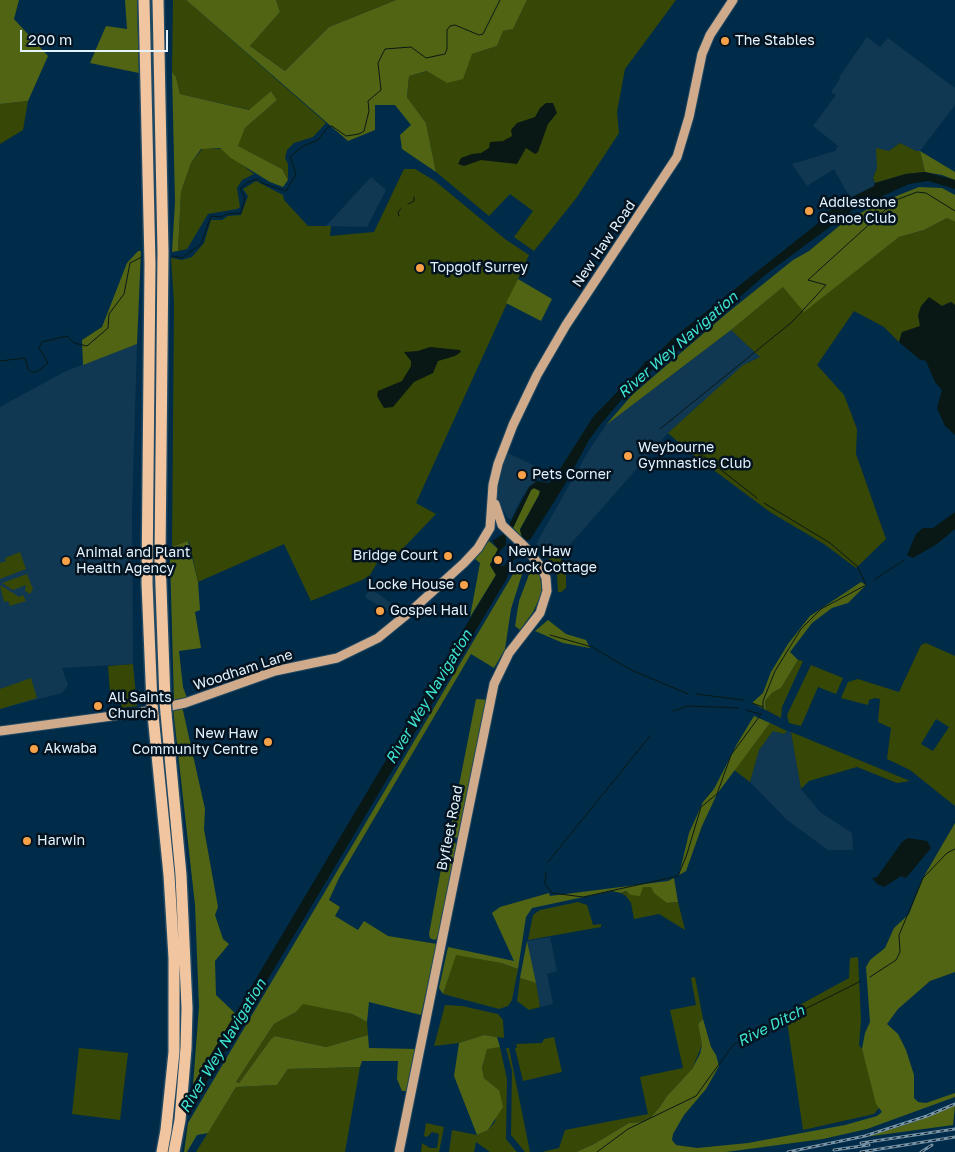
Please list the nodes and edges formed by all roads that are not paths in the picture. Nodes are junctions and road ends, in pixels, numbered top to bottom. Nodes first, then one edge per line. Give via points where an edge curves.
1 (144, 0) edge
2 (158, 0) edge
3 (733, 0) edge
4 (498, 527) junction
5 (0, 731) edge
6 (162, 1152) edge
7 (174, 1152) edge
8 (399, 1152) edge

1 - 6 highway via 150,252 147,583 153,710 174,958 174,1052
2 - 7 highway, bridge via 163,252 160,542 165,700 186,958 186,1048
3 - 4 main road, New Haw Road via 702,54 677,157 566,325 537,375 501,454 493,485
4 - 5 main road, Woodham Lane via 456,571 396,623 369,643 337,658 275,671 185,703
4 - 8 main road, Byfleet Road via 529,551 544,573 546,598 540,613 508,653 494,684

